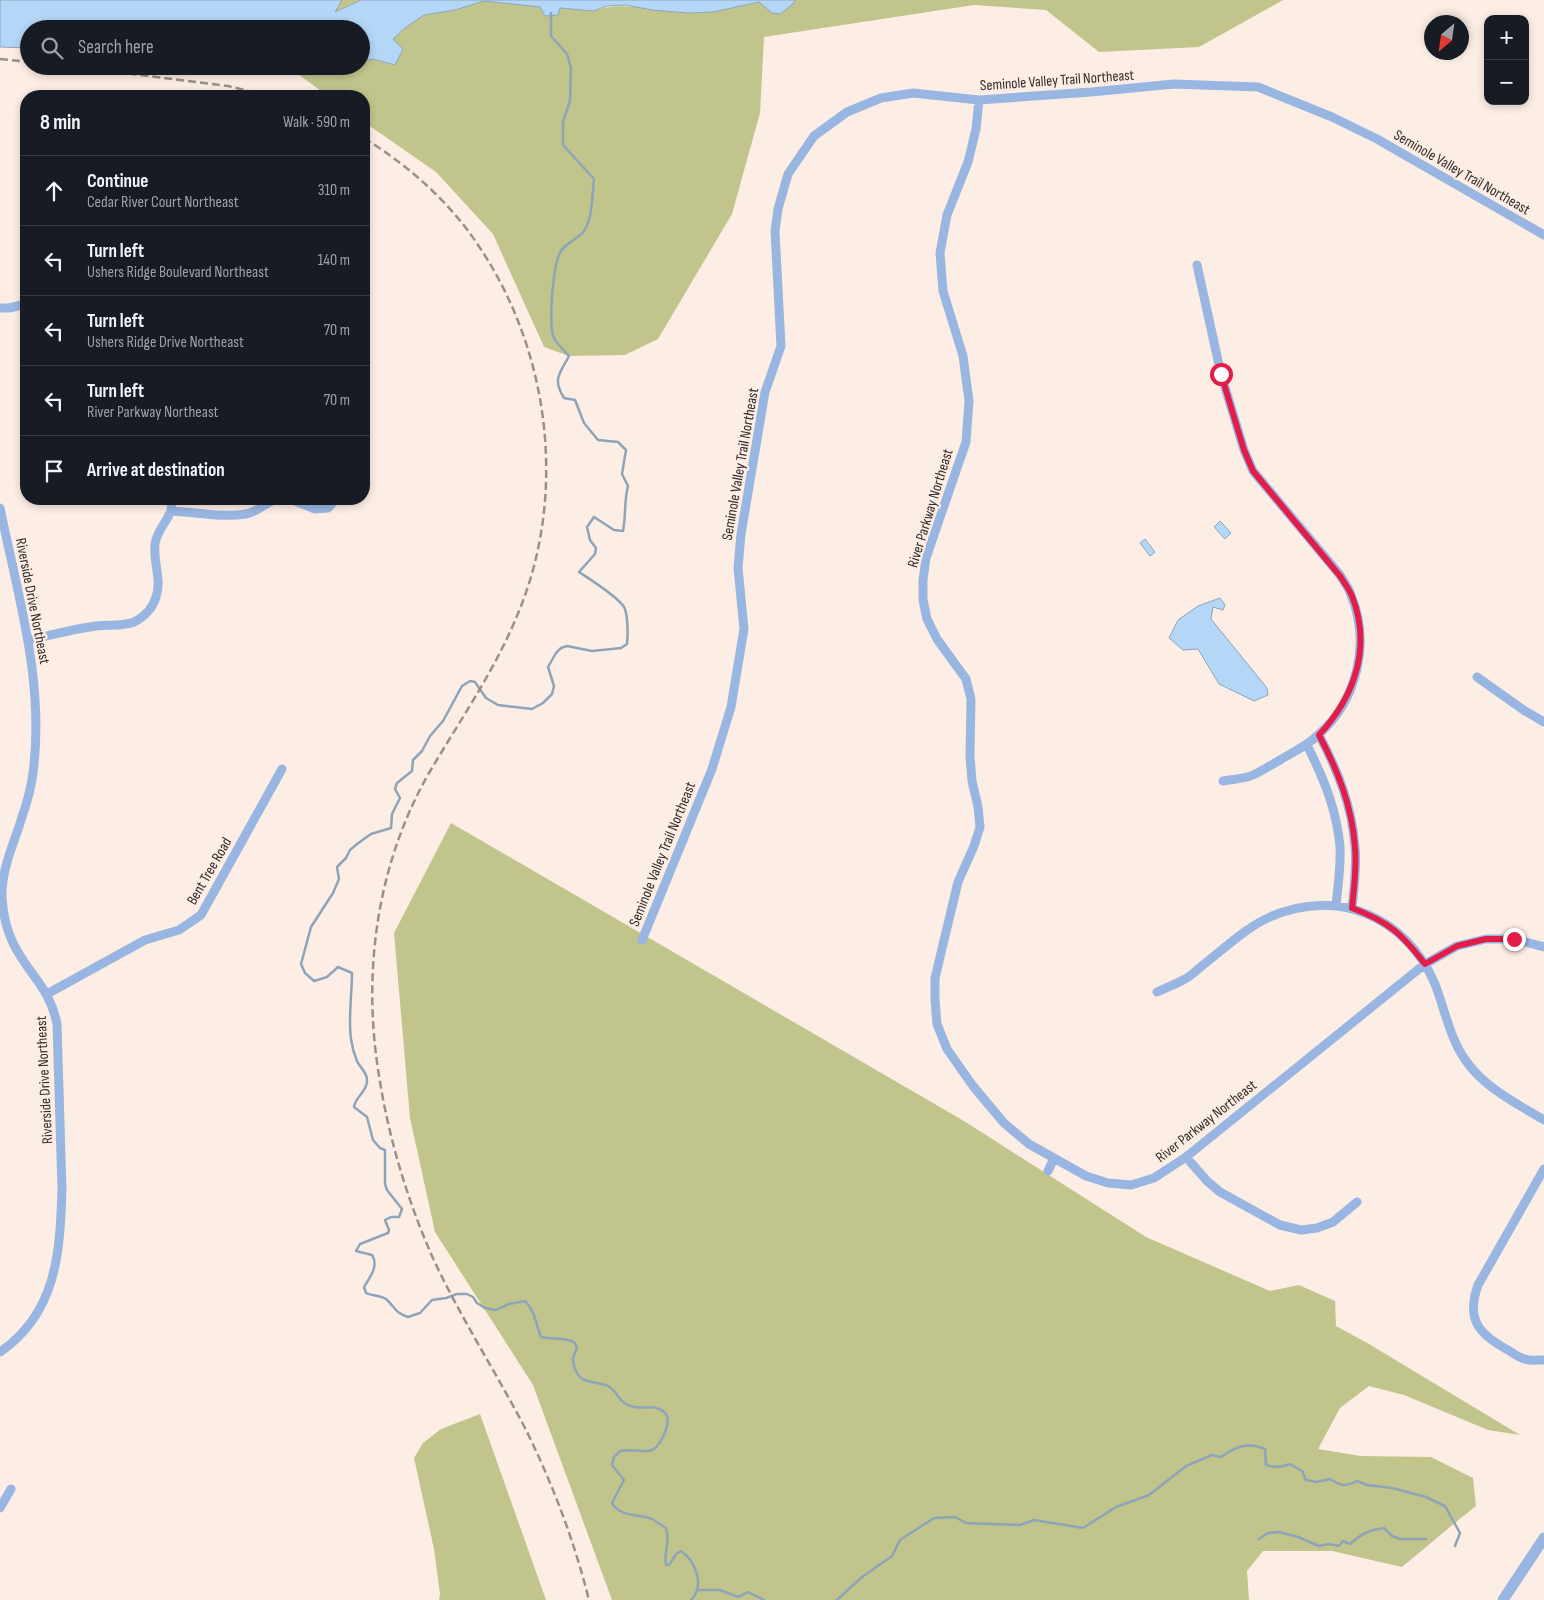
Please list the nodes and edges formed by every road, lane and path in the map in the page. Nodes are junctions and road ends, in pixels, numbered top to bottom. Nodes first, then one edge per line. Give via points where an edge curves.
1 (979, 100) junction
2 (1544, 235) edge
3 (1197, 265) dead end
4 (20, 305) edge
5 (0, 308) edge
6 (171, 505) edge
7 (263, 505) edge
8 (305, 505) edge
9 (331, 505) edge
10 (0, 508) edge
11 (171, 511) junction
12 (29, 640) junction
13 (1477, 678) dead end
14 (1544, 722) edge
15 (1319, 735) junction
16 (1307, 744) junction
17 (282, 769) dead end
18 (1223, 781) dead end
19 (1336, 905) junction
20 (1352, 908) junction
21 (642, 940) dead end
22 (1544, 947) edge
23 (1425, 964) junction
24 (1157, 992) dead end
25 (47, 994) junction
26 (1544, 1120) edge
27 (1186, 1157) junction
28 (1054, 1158) junction
29 (1544, 1169) edge
30 (1048, 1171) dead end
31 (1357, 1202) dead end
32 (0, 1352) edge
33 (1544, 1360) edge
34 (11, 1489) dead end
35 (0, 1508) edge
36 (1544, 1538) edge
37 (1503, 1600) edge

1 - 2 street, Seminole Valley Trail Northeast via 1174,84 1258,87 1377,139
1 - 21 street, Seminole Valley Trail Northeast via 913,93 881,98 847,112 814,136 788,174 775,231 781,346 765,392 741,534 738,568 744,629 731,706 712,769
1 - 28 street, River Parkway Northeast via 968,162 947,215 940,253 942,292 964,356 969,400 966,442 926,558 923,600 936,639 966,679 971,699 972,781 980,827 958,882 935,978 935,1000 937,1024 947,1049 973,1086 1004,1123 1029,1144
3 - 15 street via 1221,374 1253,471 1340,576 1358,617 1360,641 1354,682 1332,721
4 - 5 street
6 - 11 street
7 - 11 street via 248,514
8 - 9 street via 315,509
10 - 12 street, Riverside Drive Northeast
11 - 12 street via 155,541 157,596 145,615 118,626 98,625
12 - 25 street, Riverside Drive Northeast via 37,731 33,775 23,816 8,856 2,896 5,920 14,944
13 - 14 street
15 - 16 street
15 - 20 street via 1335,765 1352,821 1355,849
16 - 18 street via 1252,776
16 - 19 street via 1330,796 1337,824 1340,848
17 - 25 street, Bent Tree Road via 201,915 178,930 145,940
19 - 20 street
19 - 24 street via 1311,905 1269,917 1247,930 1185,979
20 - 23 street via 1389,925
22 - 23 street, River Parkway Northeast via 1514,939 1486,939 1457,946
23 - 26 street via 1465,1060 1496,1092
23 - 27 street, River Parkway Northeast
25 - 32 street, Riverside Drive Northeast via 57,1024 62,1213 46,1299 26,1331
27 - 28 street, River Parkway Northeast via 1154,1178 1131,1185 1108,1183 1086,1176
27 - 31 street via 1220,1192 1280,1225 1301,1230 1317,1228 1333,1222
28 - 30 street
29 - 33 street via 1478,1285 1474,1299 1474,1313 1480,1329 1491,1341 1525,1360
34 - 35 street
36 - 37 street

